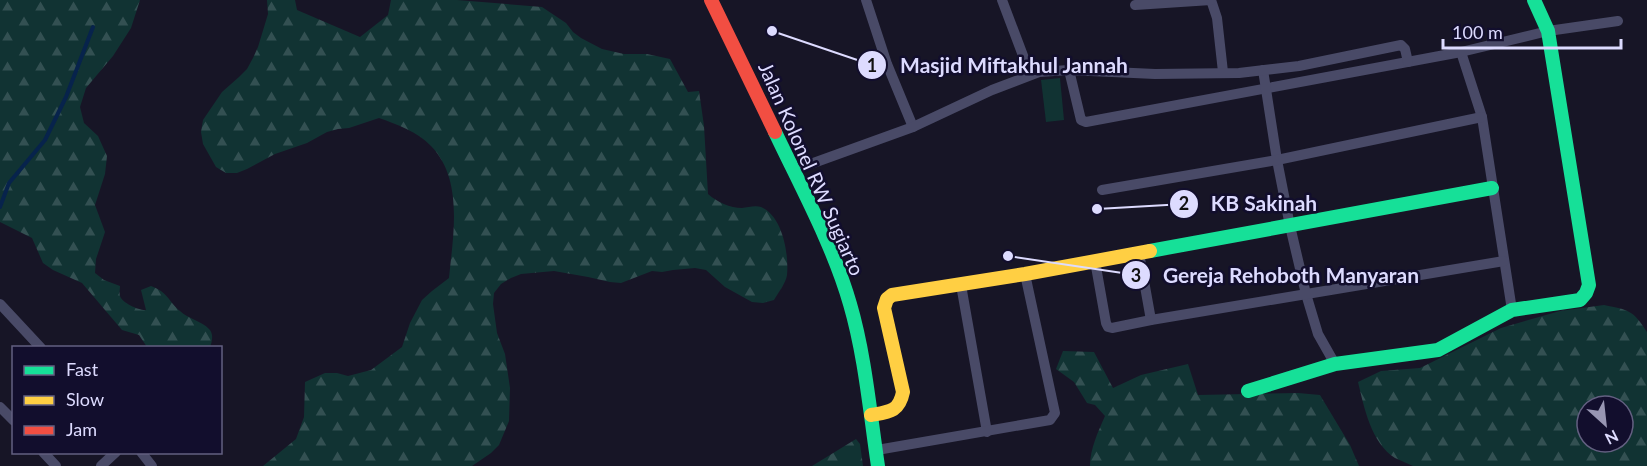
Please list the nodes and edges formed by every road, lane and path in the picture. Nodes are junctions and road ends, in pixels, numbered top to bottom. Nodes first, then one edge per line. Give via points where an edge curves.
1 (711, 0) edge
2 (866, 0) edge
3 (1002, 0) edge
4 (1211, 0) edge
5 (1534, 0) edge
6 (1135, 5) dead end
7 (1618, 21) dead end
8 (1548, 31) junction
9 (1461, 52) junction
10 (1408, 62) junction
11 (1069, 70) junction
12 (1263, 70) junction
13 (1223, 72) junction
14 (1029, 74) junction
15 (1266, 89) junction
16 (1482, 117) junction
17 (913, 127) junction
18 (1277, 160) junction
19 (794, 170) junction
20 (1492, 188) junction
21 (1102, 190) dead end
22 (1290, 226) junction
23 (1139, 253) junction
24 (1095, 261) junction
25 (1504, 261) junction
26 (1025, 274) junction
27 (961, 285) junction
28 (1306, 294) junction
29 (0, 304) edge
30 (1512, 310) junction
31 (1151, 320) junction
32 (39, 346) edge
33 (1335, 364) junction
34 (1248, 391) dead end
35 (0, 407) edge
36 (872, 416) junction
37 (12, 419) edge
38 (987, 432) junction
39 (876, 450) junction
40 (44, 454) edge
41 (115, 454) edge
42 (142, 454) edge
43 (56, 466) edge
44 (101, 466) edge
45 (152, 466) edge
46 (878, 466) edge

1 - 19 street, Jalan Kolonel RW Sugiarto
2 - 17 street
3 - 14 street
4 - 6 street
4 - 13 street
5 - 8 street
7 - 8 street
8 - 9 street
8 - 30 street via 1589,285 1580,300
9 - 10 street
9 - 16 street
10 - 12 street via 1401,45
10 - 15 street
11 - 13 street
11 - 14 street
11 - 15 street via 1083,122
12 - 13 street
12 - 15 street
14 - 17 street
15 - 18 street
16 - 18 street
16 - 20 street
17 - 19 street
18 - 21 street
18 - 22 street
19 - 36 street, Jalan Kolonel RW Sugiarto via 850,303
20 - 22 street
20 - 25 street
22 - 23 street
22 - 28 street
23 - 24 street
23 - 31 street
24 - 26 street
24 - 31 street via 1108,327
25 - 28 street
25 - 30 street
26 - 27 street
26 - 38 street via 1055,413 1050,420
27 - 36 street via 887,298 884,308 902,402 892,411
27 - 38 street
28 - 31 street
28 - 33 street via 1318,334
29 - 32 street
30 - 33 street via 1438,350
33 - 34 street
35 - 37 street
36 - 39 street, Jalan Kolonel RW Sugiarto
38 - 39 street
39 - 46 street, Jalan Kolonel RW Sugiarto
40 - 43 street
41 - 44 street
42 - 45 street

